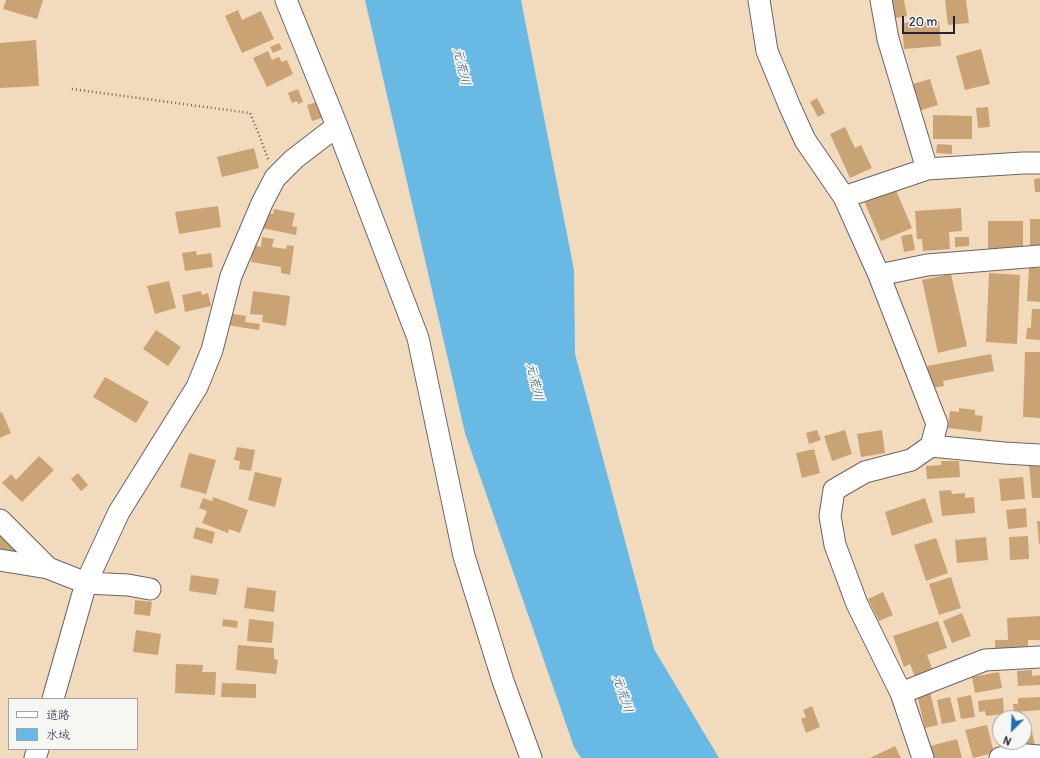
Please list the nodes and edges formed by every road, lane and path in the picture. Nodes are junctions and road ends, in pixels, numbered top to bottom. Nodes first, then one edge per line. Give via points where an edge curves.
1 (286, 0) edge
2 (759, 0) edge
3 (880, 0) edge
4 (72, 89) dead end
5 (337, 126) junction
6 (1040, 164) edge
7 (927, 169) junction
8 (274, 178) junction
9 (844, 197) junction
10 (1040, 256) edge
11 (879, 275) junction
12 (931, 446) junction
13 (1040, 455) edge
14 (0, 520) edge
15 (0, 560) edge
16 (48, 568) junction
17 (86, 584) junction
18 (150, 589) dead end
19 (1040, 657) edge
20 (901, 693) junction
21 (53, 698) edge
22 (1040, 756) edge
23 (531, 758) edge
24 (923, 758) edge
25 (1000, 758) edge

1 - 5 street
2 - 9 street via 767,51 790,106 805,140
3 - 7 street via 888,39
4 - 8 path via 250,113
5 - 8 street via 294,158
5 - 23 street via 418,338 464,556 503,681
6 - 7 street
7 - 9 street
8 - 17 street via 231,276 212,350 197,387 119,512
9 - 11 street
10 - 11 street via 928,265
11 - 12 street via 937,424
12 - 13 street
12 - 20 street via 911,460 865,472 834,490 830,516 835,546 857,604
14 - 16 street
15 - 16 street
16 - 17 street
17 - 18 street via 128,585
17 - 21 street
19 - 20 street via 985,660
20 - 24 street
22 - 25 street via 1014,754

